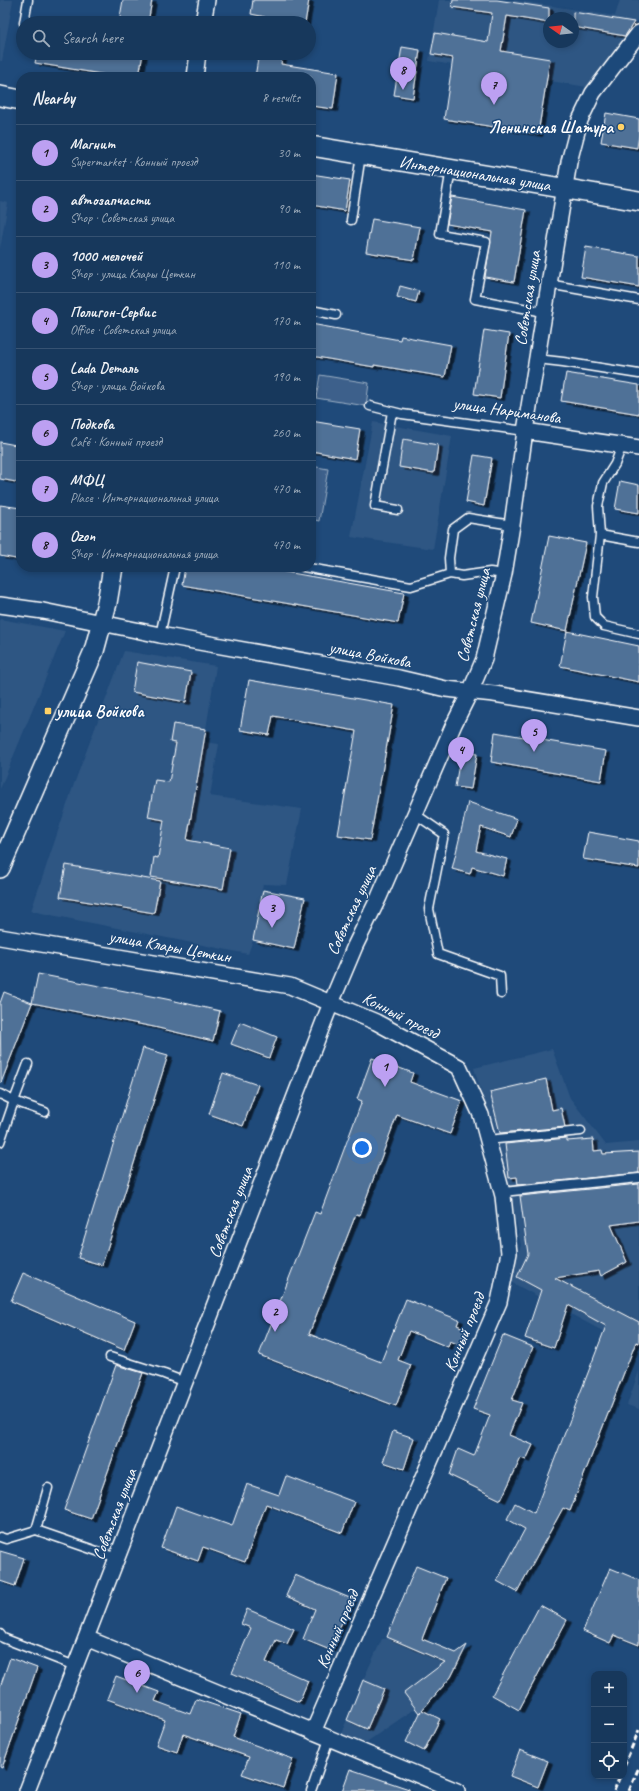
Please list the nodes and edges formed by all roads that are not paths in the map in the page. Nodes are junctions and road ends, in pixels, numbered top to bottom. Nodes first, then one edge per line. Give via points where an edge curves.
1 (28, 0) edge
2 (207, 0) edge
3 (25, 16) edge
4 (204, 16) edge
5 (639, 34) edge
6 (197, 60) edge
7 (196, 72) edge
8 (0, 96) edge
9 (16, 99) edge
10 (316, 147) edge
11 (361, 155) junction
12 (451, 169) junction
13 (564, 188) junction
14 (639, 201) edge
15 (351, 220) dead end
16 (548, 284) junction
17 (639, 300) edge
18 (316, 311) edge
19 (544, 312) junction
20 (336, 315) dead end
21 (537, 359) junction
22 (639, 374) edge
23 (370, 406) dead end
24 (392, 412) junction
25 (525, 432) junction
26 (622, 445) junction
27 (639, 448) edge
28 (398, 510) dead end
29 (512, 525) junction
30 (600, 535) junction
31 (639, 542) edge
32 (316, 569) edge
33 (112, 572) edge
34 (173, 572) edge
35 (450, 574) junction
36 (504, 574) junction
37 (0, 605) edge
38 (102, 622) junction
39 (639, 634) edge
40 (160, 635) junction
41 (470, 692) junction
42 (639, 718) edge
43 (415, 814) junction
44 (0, 868) edge
45 (0, 937) edge
46 (501, 994) dead end
47 (331, 1003) junction
48 (28, 1064) dead end
49 (0, 1094) edge
50 (14, 1101) junction
51 (45, 1112) dead end
52 (581, 1131) dead end
53 (488, 1140) junction
54 (0, 1142) edge
55 (639, 1178) edge
56 (502, 1192) junction
57 (110, 1357) dead end
58 (185, 1382) junction
59 (48, 1488) dead end
60 (36, 1530) junction
61 (0, 1538) edge
62 (117, 1558) junction
63 (0, 1634) edge
64 (86, 1638) junction
65 (75, 1666) junction
66 (313, 1732) junction
67 (329, 1739) junction
68 (27, 1791) edge
69 (312, 1791) edge
70 (457, 1791) edge

1 - 3 lane
2 - 4 street
5 - 13 street, Советская улица via 593,93 580,120
6 - 7 street
8 - 9 street
10 - 11 street, Интернациональная улица
11 - 12 street, Интернациональная улица
11 - 15 lane
12 - 13 street, Интернациональная улица
12 - 19 lane via 440,234 486,242 475,299
13 - 14 street, Интернациональная улица
13 - 16 street, Советская улица
16 - 17 lane
16 - 19 street, Советская улица
18 - 20 lane
19 - 21 street, Советская улица
21 - 22 lane
21 - 25 street, Советская улица
23 - 24 lane, улица Нариманова
24 - 25 lane, улица Нариманова
24 - 28 lane via 375,506
25 - 26 street, улица Нариманова
25 - 29 street, Советская улица
26 - 27 street, улица Нариманова
26 - 30 lane via 615,464 603,483 598,506
29 - 35 lane via 468,518 453,530 449,558
29 - 36 street, Советская улица
30 - 31 lane
30 - 39 lane via 593,597 595,617 604,626
32 - 35 lane via 411,586
33 - 38 street
34 - 40 lane
35 - 36 lane
36 - 41 street, Советская улица via 484,659
37 - 38 street, улица Войкова
38 - 40 street, улица Войкова
38 - 44 street via 94,651
40 - 41 street, улица Войкова
41 - 42 street, улица Войкова
41 - 43 street, Советская улица
43 - 46 lane via 444,834 430,909 438,954 500,976
43 - 47 street, Советская улица
45 - 47 street, улица Клары Цеткин via 290,986
47 - 53 street, Конный проезд via 376,1022 459,1067
47 - 58 street, Советская улица
48 - 50 lane
49 - 50 lane
50 - 51 lane
50 - 54 lane
52 - 53 lane
53 - 56 street, Конный проезд
55 - 56 lane
56 - 66 street, Конный проезд via 509,1253 498,1302
57 - 58 lane
58 - 62 street, Советская улица
59 - 60 lane
60 - 61 lane via 6,1539
60 - 62 lane
62 - 64 street, Советская улица
63 - 65 lane via 3,1638
64 - 65 street, Советская улица
64 - 66 street
65 - 68 street, Советская улица
66 - 67 street
67 - 69 lane
67 - 70 street

